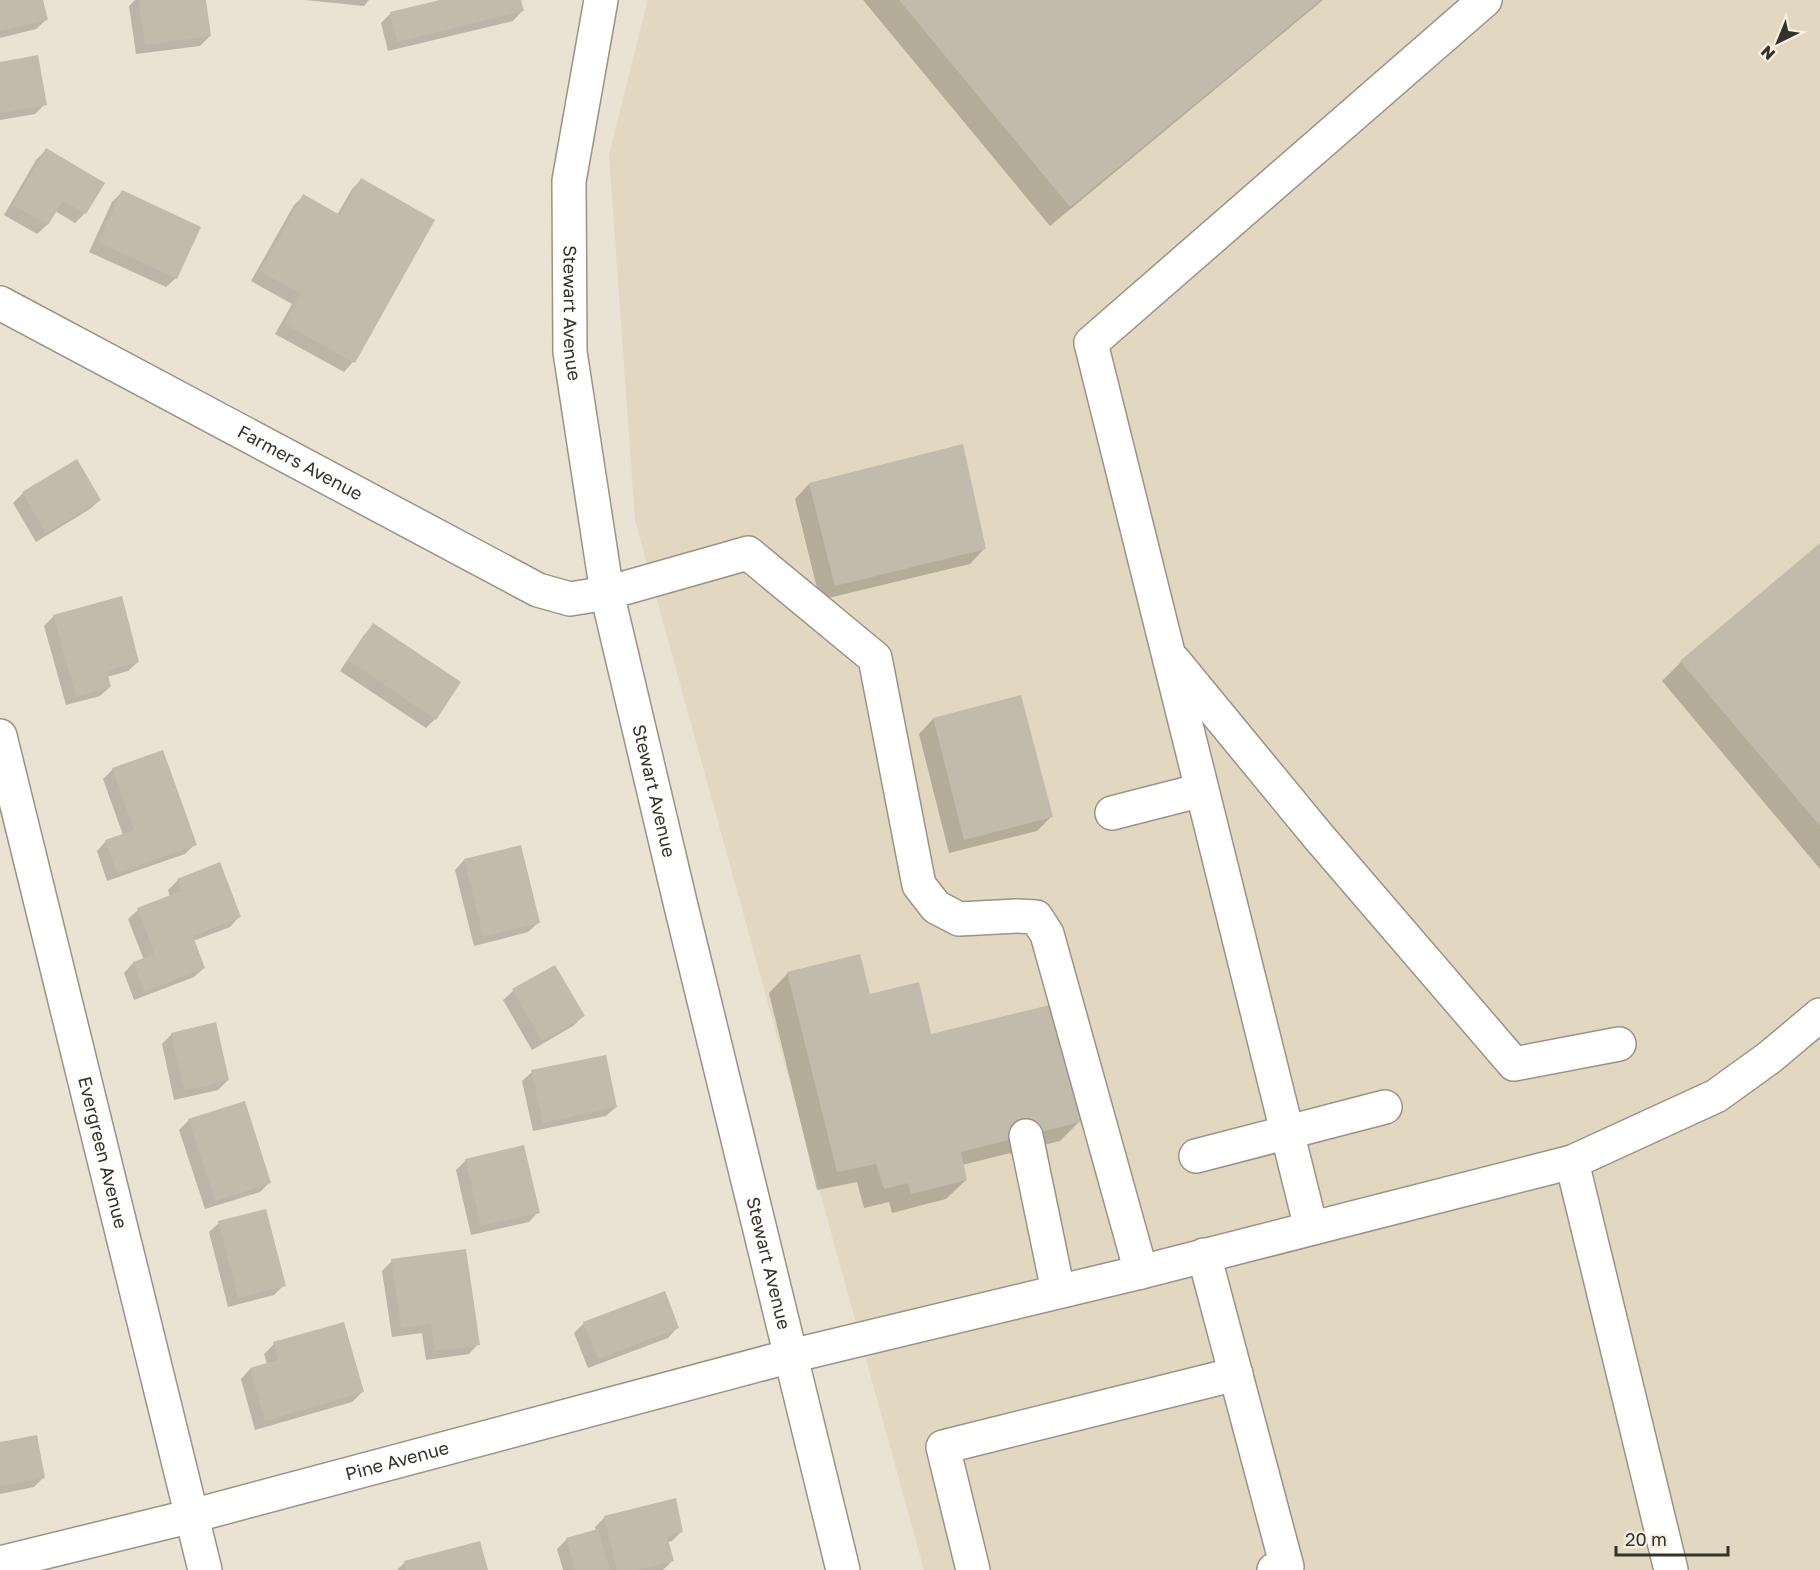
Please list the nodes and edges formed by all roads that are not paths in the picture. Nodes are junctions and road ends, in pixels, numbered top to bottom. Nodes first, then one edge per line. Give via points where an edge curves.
1 (601, 0) edge
2 (1485, 0) edge
3 (0, 303) edge
4 (607, 594) junction
5 (1168, 653) junction
6 (0, 736) edge
7 (1202, 790) junction
8 (1112, 813) dead end
9 (1820, 1015) edge
10 (1619, 1044) dead end
11 (1385, 1107) dead end
12 (1287, 1133) junction
13 (1026, 1136) dead end
14 (1196, 1156) dead end
15 (1572, 1162) junction
16 (1311, 1228) junction
17 (1204, 1255) junction
18 (1141, 1272) junction
19 (1058, 1291) junction
20 (791, 1356) junction
21 (1236, 1374) junction
22 (192, 1516) junction
23 (0, 1563) edge
24 (205, 1570) edge
25 (843, 1570) edge
26 (973, 1570) edge
27 (1274, 1570) edge
28 (1671, 1570) edge

1 - 4 street, Stewart Avenue via 569,182 570,352
2 - 5 street via 1090,343
3 - 4 street, Farmers Avenue via 538,590 570,599
4 - 18 street, Farmers Avenue via 748,553 875,658 919,885 936,908 959,920 1036,917 1047,934
4 - 20 street, Stewart Avenue
5 - 7 street
5 - 10 street via 1318,837 1514,1064
6 - 22 street, Evergreen Avenue
7 - 8 street
7 - 12 street
9 - 15 street, Pine Avenue via 1716,1096
11 - 12 street
12 - 14 street
12 - 16 street
13 - 19 street
15 - 16 street, Pine Avenue
15 - 28 street
16 - 17 street, Pine Avenue
17 - 18 street, Pine Avenue
17 - 21 street
18 - 19 street, Pine Avenue
19 - 20 street, Pine Avenue
20 - 22 street, Pine Avenue
20 - 25 street, Stewart Avenue
21 - 26 street via 943,1447
21 - 27 street via 1287,1567
22 - 23 street, Pine Avenue
22 - 24 street, Evergreen Avenue

